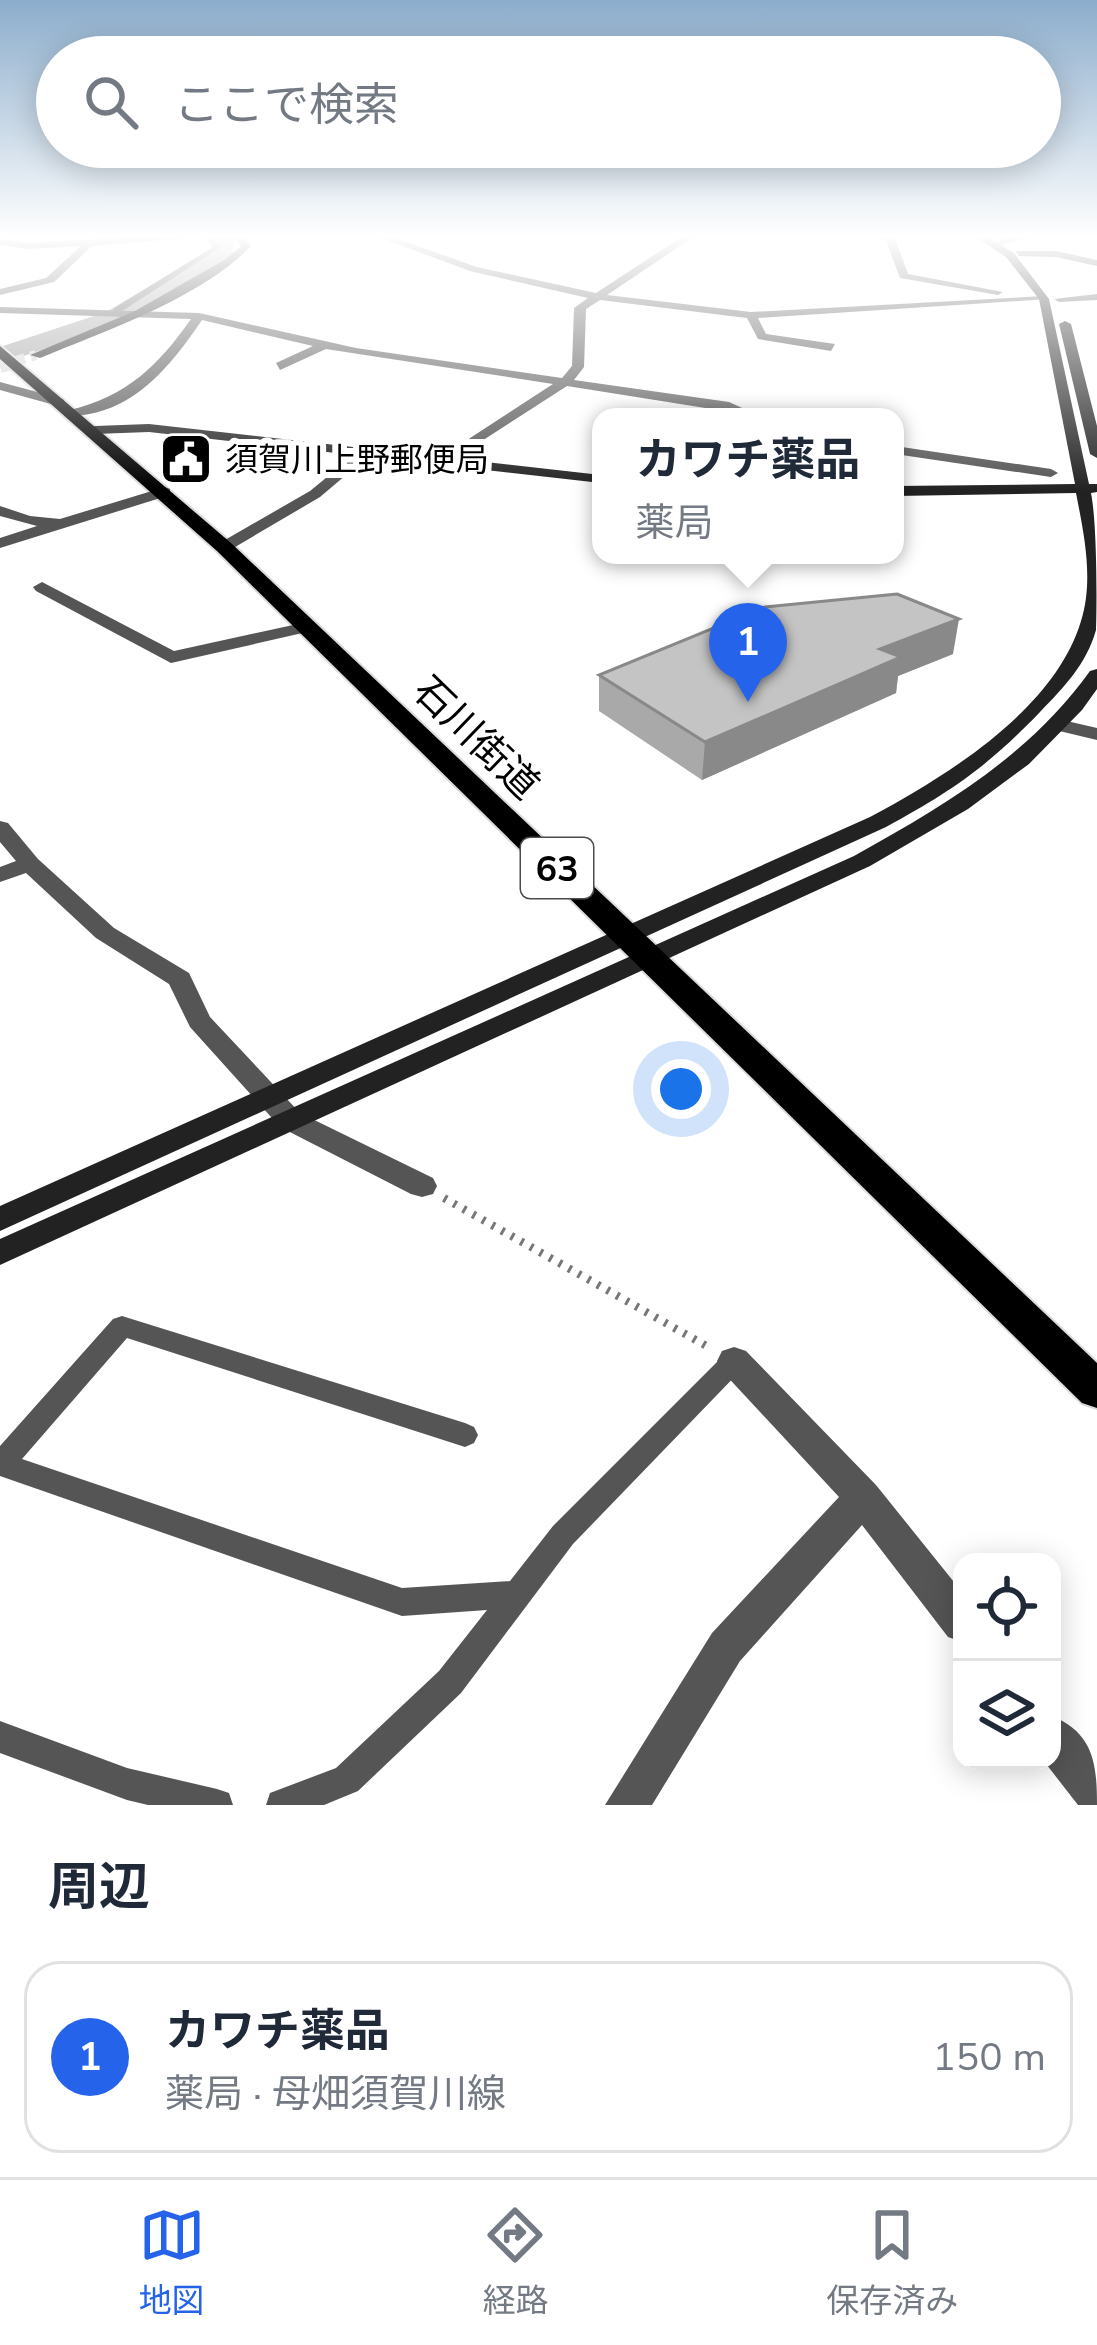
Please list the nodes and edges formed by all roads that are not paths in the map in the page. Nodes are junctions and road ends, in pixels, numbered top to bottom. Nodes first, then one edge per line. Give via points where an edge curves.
1 (112, 322) edge
2 (195, 322) edge
3 (225, 322) edge
4 (580, 322) edge
5 (755, 322) edge
6 (1057, 322) edge
7 (1059, 322) edge
8 (322, 346) junction
9 (831, 347) dead end
10 (11, 355) edge
11 (280, 367) dead end
12 (565, 382) junction
13 (0, 386) edge
14 (734, 408) edge
15 (76, 415) junction
16 (904, 451) edge
17 (365, 453) junction
18 (1097, 453) edge
19 (443, 462) junction
20 (1051, 473) dead end
21 (592, 478) edge
22 (904, 490) edge
23 (1092, 490) edge
24 (165, 492) junction
25 (0, 511) edge
26 (66, 524) junction
27 (1095, 525) edge
28 (0, 543) edge
29 (224, 547) junction
30 (41, 587) dead end
31 (307, 627) junction
32 (1097, 675) edge
33 (1058, 725) junction
34 (1097, 734) edge
35 (0, 828) edge
36 (30, 864) junction
37 (0, 875) edge
38 (627, 937) junction
39 (649, 959) junction
40 (280, 1109) junction
41 (422, 1186) road end
42 (0, 1219) edge
43 (0, 1253) edge
44 (734, 1361) joint
45 (1097, 1390) edge
46 (464, 1435) dead end
47 (863, 1497) junction
48 (518, 1594) junction
49 (953, 1612) edge
50 (0, 1737) edge
51 (1061, 1749) edge
52 (1097, 1795) edge
53 (217, 1805) edge
54 (282, 1805) edge
55 (627, 1805) edge

1 - 10 street
2 - 15 street via 141,388
3 - 8 street
4 - 12 street via 578,367
5 - 9 street via 763,337
6 - 23 street
7 - 18 street
8 - 11 street
8 - 12 street
10 - 15 main road, 石川街道 / 63
12 - 14 street
12 - 19 street
13 - 15 street
15 - 17 street
15 - 24 main road, 石川街道 / 63
16 - 20 street
17 - 19 street
17 - 29 street
18 - 23 street via 1087,467
19 - 21 street
22 - 23 street
23 - 27 street
24 - 26 street
24 - 29 main road, 石川街道 / 63
25 - 26 street
26 - 28 street
27 - 38 street via 1091,620 1070,670 986,756 878,822
29 - 31 main road, 石川街道 / 63
30 - 31 street via 171,657
31 - 38 main road, 石川街道 / 63
32 - 33 street
33 - 34 street
33 - 39 street via 963,804 862,861
35 - 36 street
36 - 37 street
36 - 40 street via 105,933 180,979 199,1021
38 - 39 main road, 石川街道 / 63
38 - 40 street
39 - 40 street
39 - 45 main road, 石川街道 / 63
40 - 41 street
40 - 42 street
40 - 43 street
44 - 47 street
44 - 48 lane via 563,1535
46 - 48 lane via 122,1326 1,1463 402,1602
47 - 49 street
47 - 55 street via 726,1647
48 - 54 lane via 450,1682 347,1780
50 - 53 lane via 127,1784
51 - 52 street

